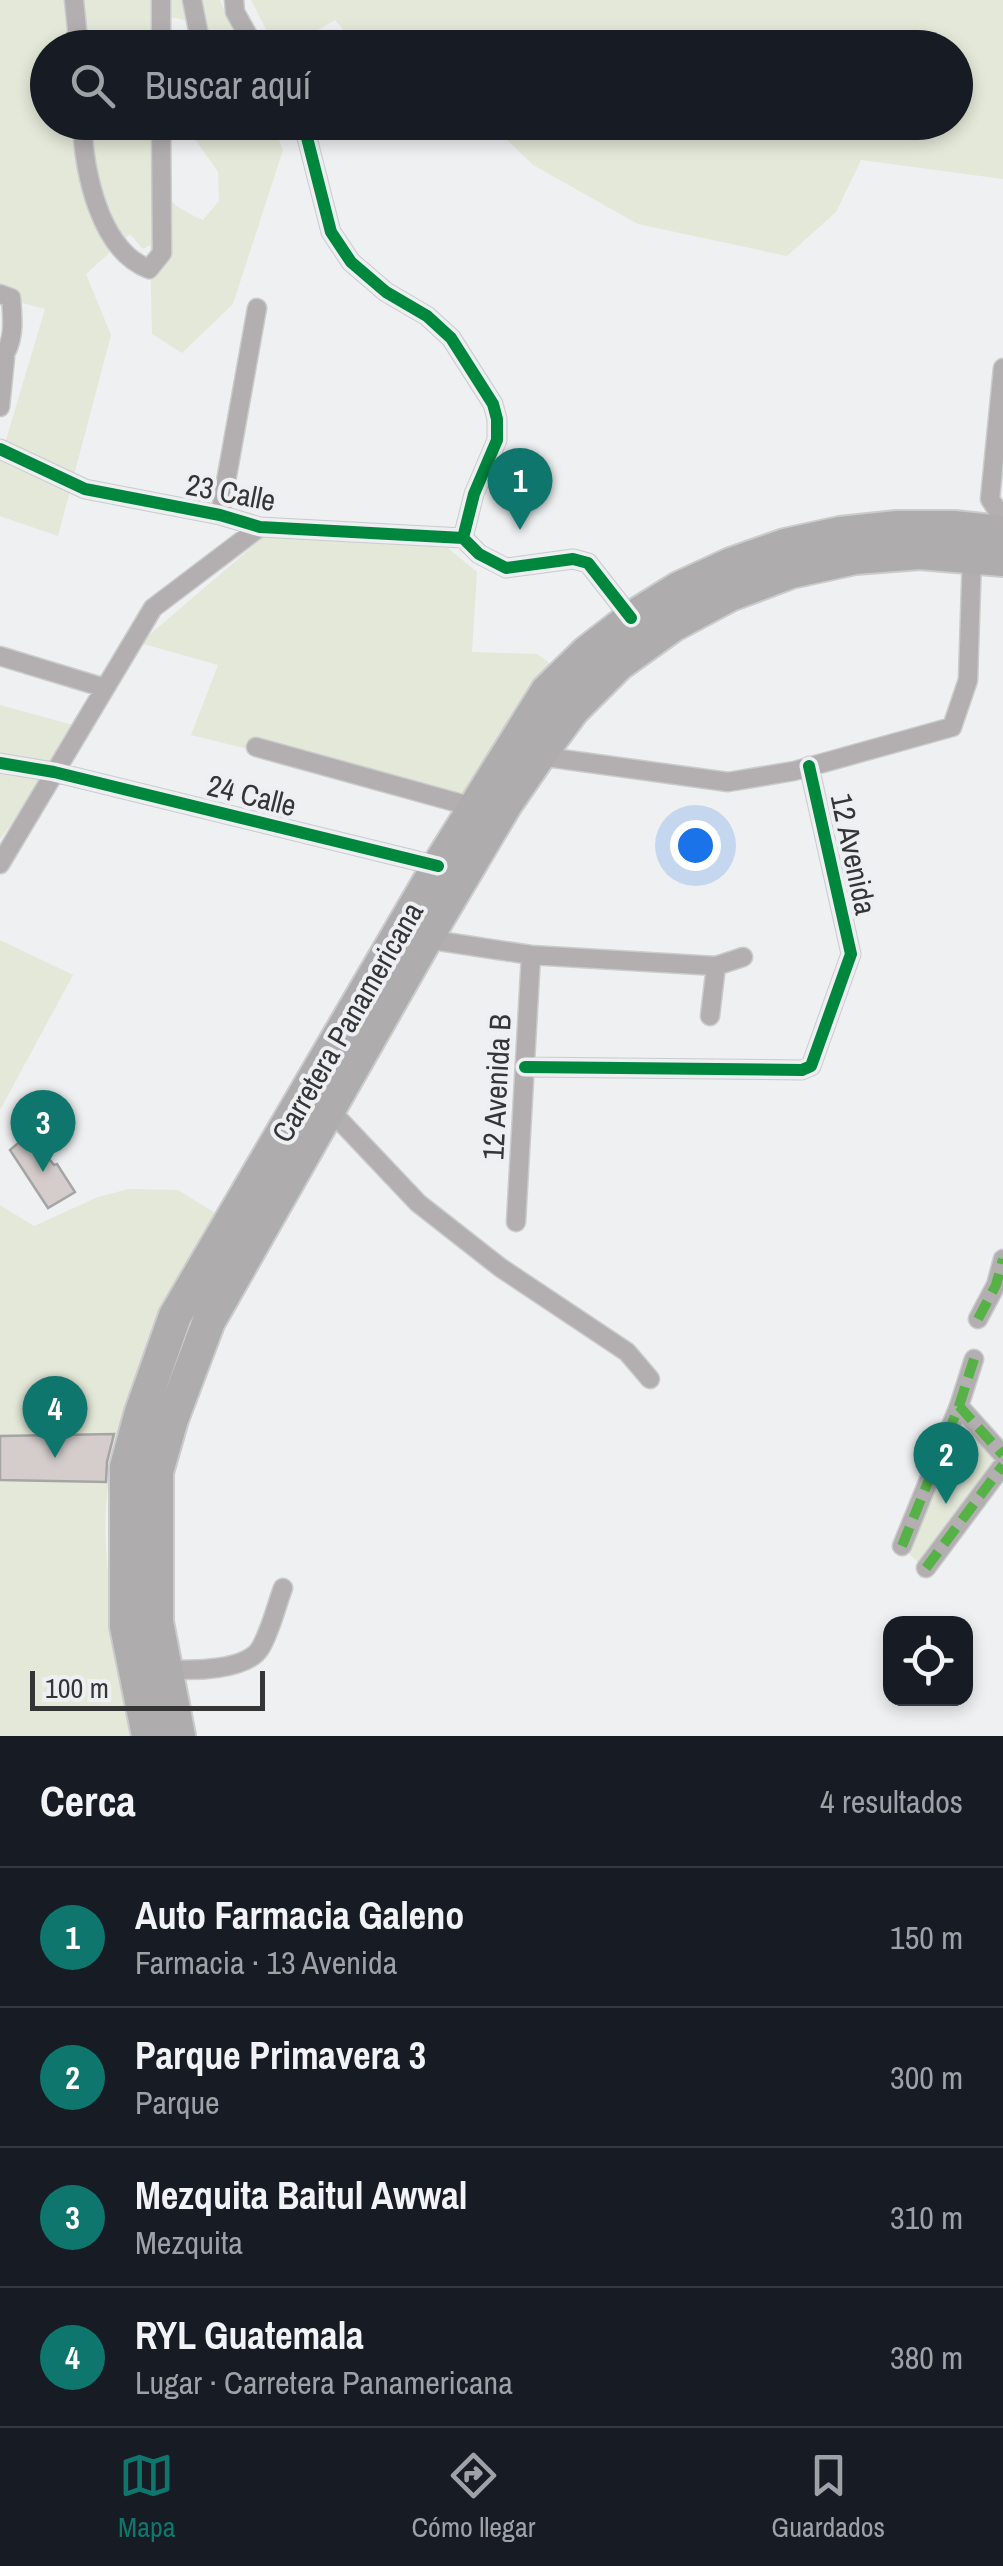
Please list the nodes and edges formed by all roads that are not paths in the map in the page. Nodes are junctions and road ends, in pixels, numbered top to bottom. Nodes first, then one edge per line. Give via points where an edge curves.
1 (74, 0) edge
2 (160, 0) edge
3 (192, 0) edge
4 (234, 0) edge
5 (77, 30) edge
6 (161, 30) edge
7 (198, 30) edge
8 (246, 30) edge
9 (83, 140) edge
10 (162, 140) edge
11 (308, 140) edge
12 (6, 296) edge
13 (257, 308) dead end
14 (2, 360) edge
15 (1003, 368) edge
16 (0, 408) edge
17 (0, 449) edge
18 (1003, 513) edge
19 (220, 515) junction
20 (260, 527) junction
21 (1003, 532) edge
22 (463, 538) junction
23 (987, 558) edge
24 (631, 618) junction
25 (0, 656) edge
26 (105, 688) junction
27 (256, 747) dead end
28 (539, 756) junction
29 (0, 763) edge
30 (809, 766) junction
31 (54, 772) junction
32 (473, 808) junction
33 (0, 864) edge
34 (438, 866) junction
35 (426, 940) junction
36 (531, 955) junction
37 (742, 958) dead end
38 (716, 966) junction
39 (710, 1016) dead end
40 (525, 1067) junction
41 (329, 1109) junction
42 (516, 1222) dead end
43 (1003, 1259) edge
44 (999, 1289) edge
45 (978, 1319) dead end
46 (974, 1359) dead end
47 (650, 1379) dead end
48 (959, 1406) junction
49 (1003, 1455) edge
50 (1003, 1465) edge
51 (902, 1546) dead end
52 (926, 1568) dead end
53 (283, 1588) dead end
54 (166, 1669) junction
55 (148, 1736) edge
56 (179, 1736) edge

1 - 5 street
2 - 6 street
3 - 7 street
4 - 8 street
9 - 10 street via 105,224 130,262 149,270 162,253
11 - 22 street via 332,232 350,262 452,338 498,419 498,440
12 - 14 street via 14,330
13 - 19 street
14 - 16 street
15 - 18 street via 990,498
17 - 19 street, 23 Calle via 85,490
19 - 20 street, 23 Calle
20 - 22 street, 23 Calle
20 - 26 street via 153,608
21 - 24 highway, Carretera Panamericana via 897,527 785,545 679,588
22 - 24 street via 506,568 588,563
23 - 28 highway, Carretera Panamericana via 920,552 855,558 730,595 619,664 572,710
23 - 30 street via 968,680 952,727
24 - 32 highway, Carretera Panamericana via 547,690
25 - 26 street
26 - 31 street
27 - 32 street
28 - 30 street via 728,782
28 - 35 highway, Carretera Panamericana
29 - 31 street, 24 Calle
30 - 40 street, 12 Avenida via 850,954 811,1066
31 - 33 street
31 - 34 street, 24 Calle
32 - 34 highway, Carretera Panamericana
34 - 55 highway, Carretera Panamericana via 176,1316 141,1412 126,1466 126,1626
35 - 36 street
35 - 41 highway, Carretera Panamericana
36 - 38 street
36 - 40 street, 12 Avenida B
37 - 38 street
38 - 39 street
40 - 42 street, 12 Avenida B
41 - 47 street via 418,1203 627,1352
41 - 54 highway, Carretera Panamericana via 209,1322 162,1454 158,1622
43 - 44 street
44 - 45 street
46 - 48 street
48 - 49 street
48 - 51 street
50 - 52 street
53 - 54 street via 260,1650 244,1662
54 - 56 highway, Carretera Panamericana

